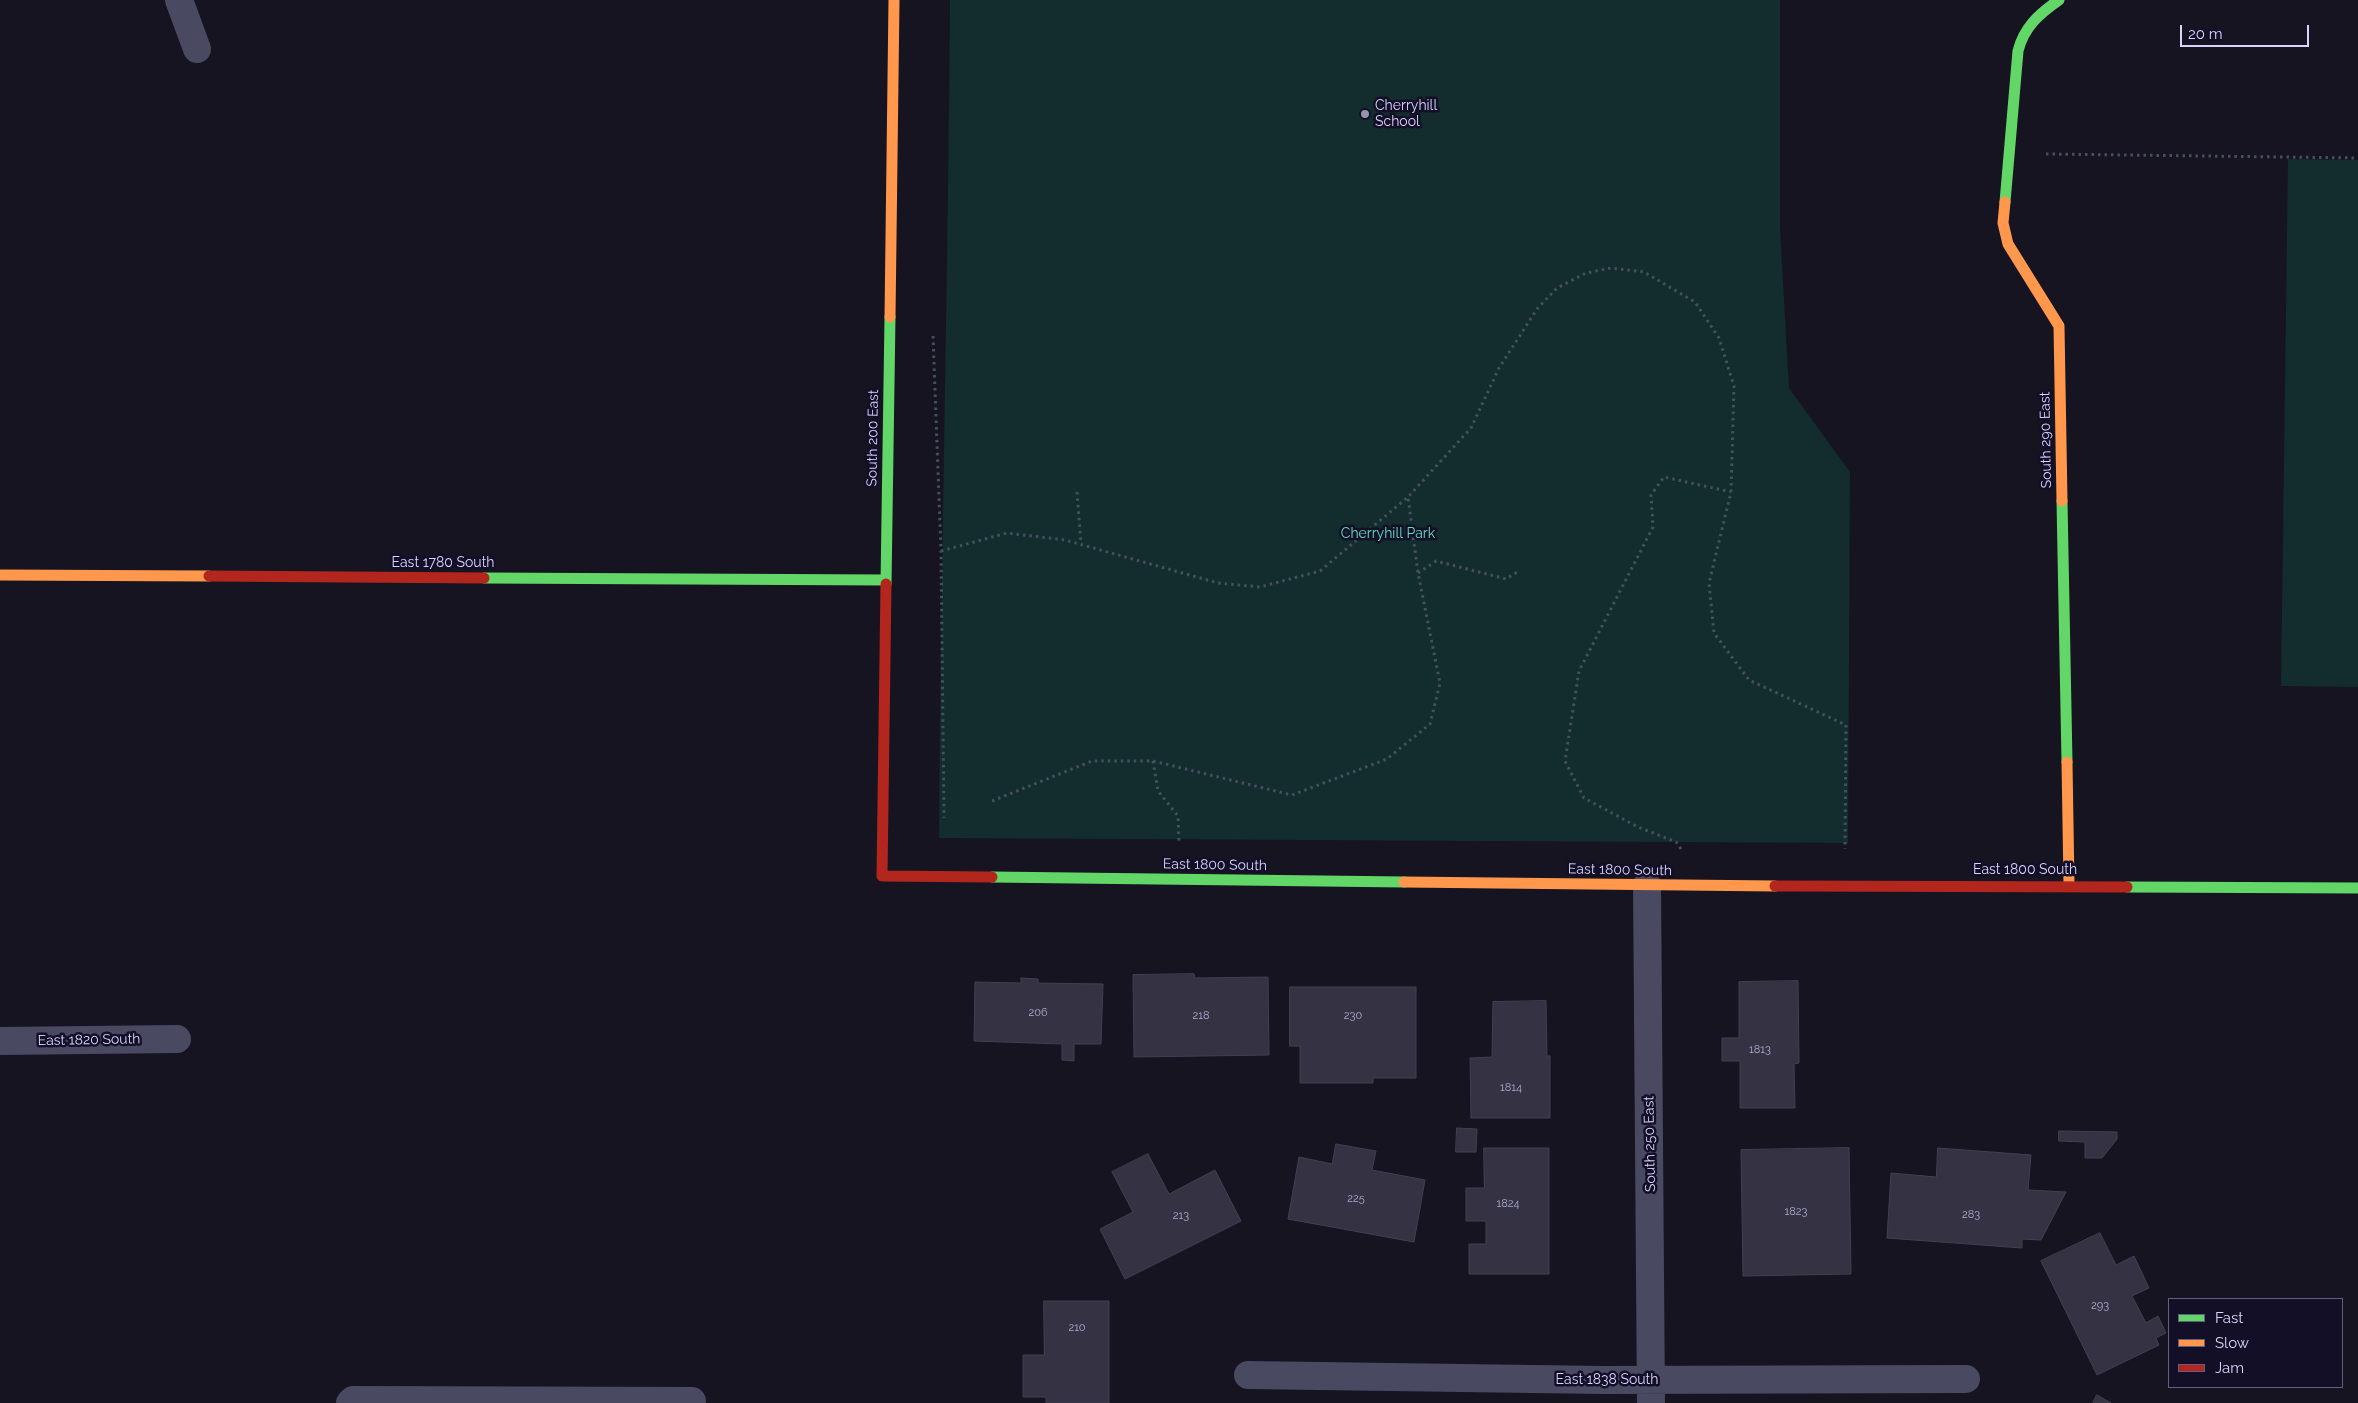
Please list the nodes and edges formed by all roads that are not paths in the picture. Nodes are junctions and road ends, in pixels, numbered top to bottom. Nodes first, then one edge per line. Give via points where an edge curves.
1 (179, 0) edge
2 (894, 0) edge
3 (2059, 0) edge
4 (197, 49) dead end
5 (0, 576) edge
6 (886, 580) junction
7 (882, 876) joint
8 (1647, 885) junction
9 (2069, 885) junction
10 (2358, 888) edge
11 (177, 1038) dead end
12 (0, 1040) edge
13 (1248, 1375) dead end
14 (1966, 1379) dead end
15 (1651, 1391) edge
16 (692, 1401) dead end
17 (350, 1403) edge

1 - 4 street
2 - 6 street, South 200 East
3 - 9 street, South 290 East via 2036,16 2020,40 2003,223 2004,237 2013,255 2059,326
5 - 6 street, East 1780 South
6 - 7 street, South 200 East
7 - 8 street, East 1800 South
8 - 9 street, East 1800 South
8 - 15 street, South 250 East
9 - 10 street, East 1800 South
11 - 12 street, East 1820 South
13 - 15 street, East 1838 South via 1604,1380
14 - 15 street, East 1838 South
16 - 17 street via 354,1400

